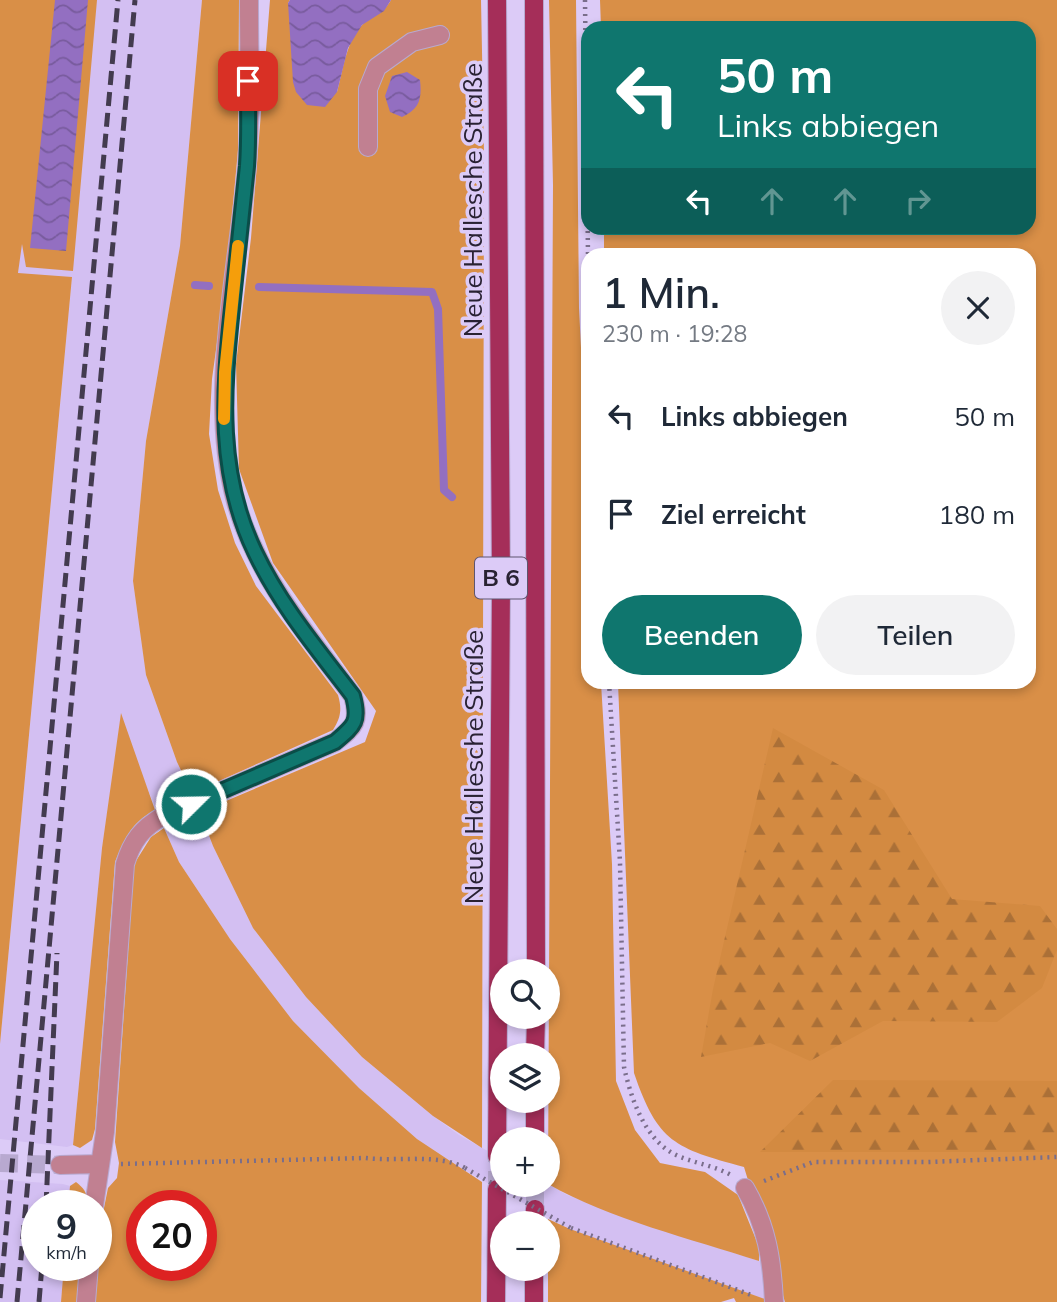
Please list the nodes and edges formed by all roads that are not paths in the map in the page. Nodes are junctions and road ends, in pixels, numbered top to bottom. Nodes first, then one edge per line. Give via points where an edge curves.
1 (249, 0) edge
2 (497, 0) edge
3 (534, 0) edge
4 (440, 35) dead end
5 (368, 147) dead end
6 (191, 804) tunnel mouth
7 (163, 816) tunnel mouth
8 (536, 959) edge
9 (497, 1127) edge
10 (99, 1164) junction
11 (60, 1165) tunnel mouth
12 (745, 1188) road end
13 (96, 1190) edge
14 (497, 1197) edge
15 (88, 1281) edge
16 (534, 1281) edge
17 (86, 1302) edge
18 (496, 1302) edge
19 (534, 1302) edge
20 (774, 1302) edge

1 - 6 street via 247,162 223,410 227,460 254,550 279,597 353,696 358,713 353,728 335,742
2 - 9 main road, Neue Hallesche Straße / B 6 via 501,597
3 - 8 main road, B 6
4 - 5 street via 412,42 377,68 368,89
7 - 10 street via 139,834 125,864
10 - 11 street
10 - 13 street
12 - 20 street via 771,1252
14 - 18 main road
15 - 17 street
16 - 19 main road

